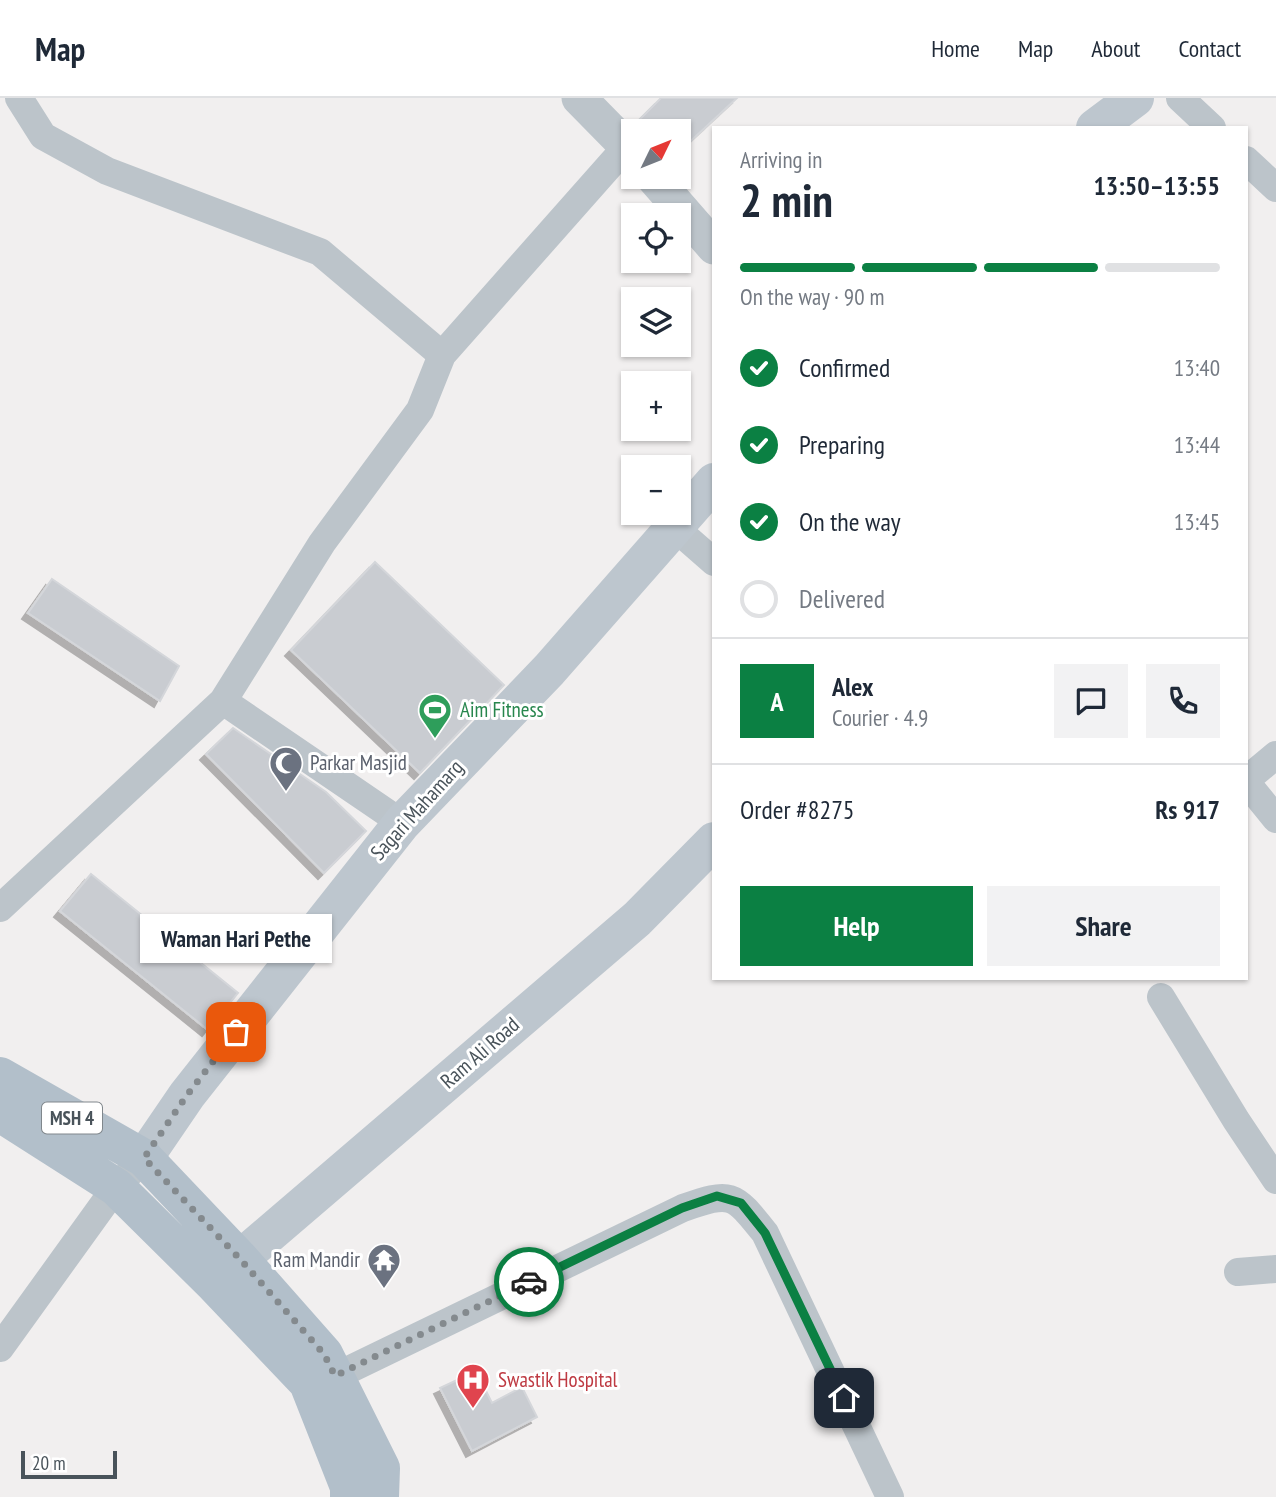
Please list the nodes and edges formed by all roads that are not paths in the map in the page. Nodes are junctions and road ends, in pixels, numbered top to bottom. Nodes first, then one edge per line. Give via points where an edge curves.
1 (19, 98) edge
2 (579, 98) edge
3 (1135, 98) edge
4 (1180, 98) edge
5 (1097, 126) edge
6 (1210, 126) edge
7 (621, 141) edge
8 (621, 160) edge
9 (1248, 162) edge
10 (1276, 188) edge
11 (663, 189) edge
12 (712, 245) edge
13 (442, 355) junction
14 (712, 484) edge
15 (674, 527) junction
16 (712, 560) edge
17 (223, 701) junction
18 (1276, 755) edge
19 (1248, 779) edge
20 (1248, 784) edge
21 (1276, 819) edge
22 (402, 823) junction
23 (712, 843) edge
24 (0, 908) edge
25 (1161, 997) dead end
26 (0, 1076) edge
27 (0, 1113) edge
28 (144, 1158) junction
29 (1276, 1180) edge
30 (116, 1187) junction
31 (240, 1259) junction
32 (1276, 1269) edge
33 (1238, 1272) dead end
34 (0, 1348) edge
35 (335, 1376) junction
36 (349, 1497) edge
37 (380, 1497) edge
38 (890, 1497) edge

1 - 13 street via 43,136 107,172 320,252
2 - 7 street
3 - 5 main road
4 - 6 street
8 - 13 street
9 - 10 street
11 - 12 street
13 - 17 street via 420,410 322,544
14 - 15 main road, Sagari Mahamarg
15 - 16 street
15 - 22 main road, Sagari Mahamarg via 549,670
17 - 22 street
17 - 24 street
18 - 19 street
20 - 21 street
22 - 28 main road, Sagari Mahamarg via 187,1095
23 - 31 main road, Ram Ali Road via 637,919
25 - 29 street
26 - 28 main road, MSH 4
27 - 30 main road, MSH 4
28 - 30 street
28 - 31 main road, MSH 4
30 - 34 street
30 - 36 main road, MSH 4 via 308,1383
31 - 35 main road, MSH 4 via 324,1354
32 - 33 street
35 - 37 main road, MSH 4 via 381,1468
35 - 38 street via 682,1208 717,1196 741,1203 765,1233

